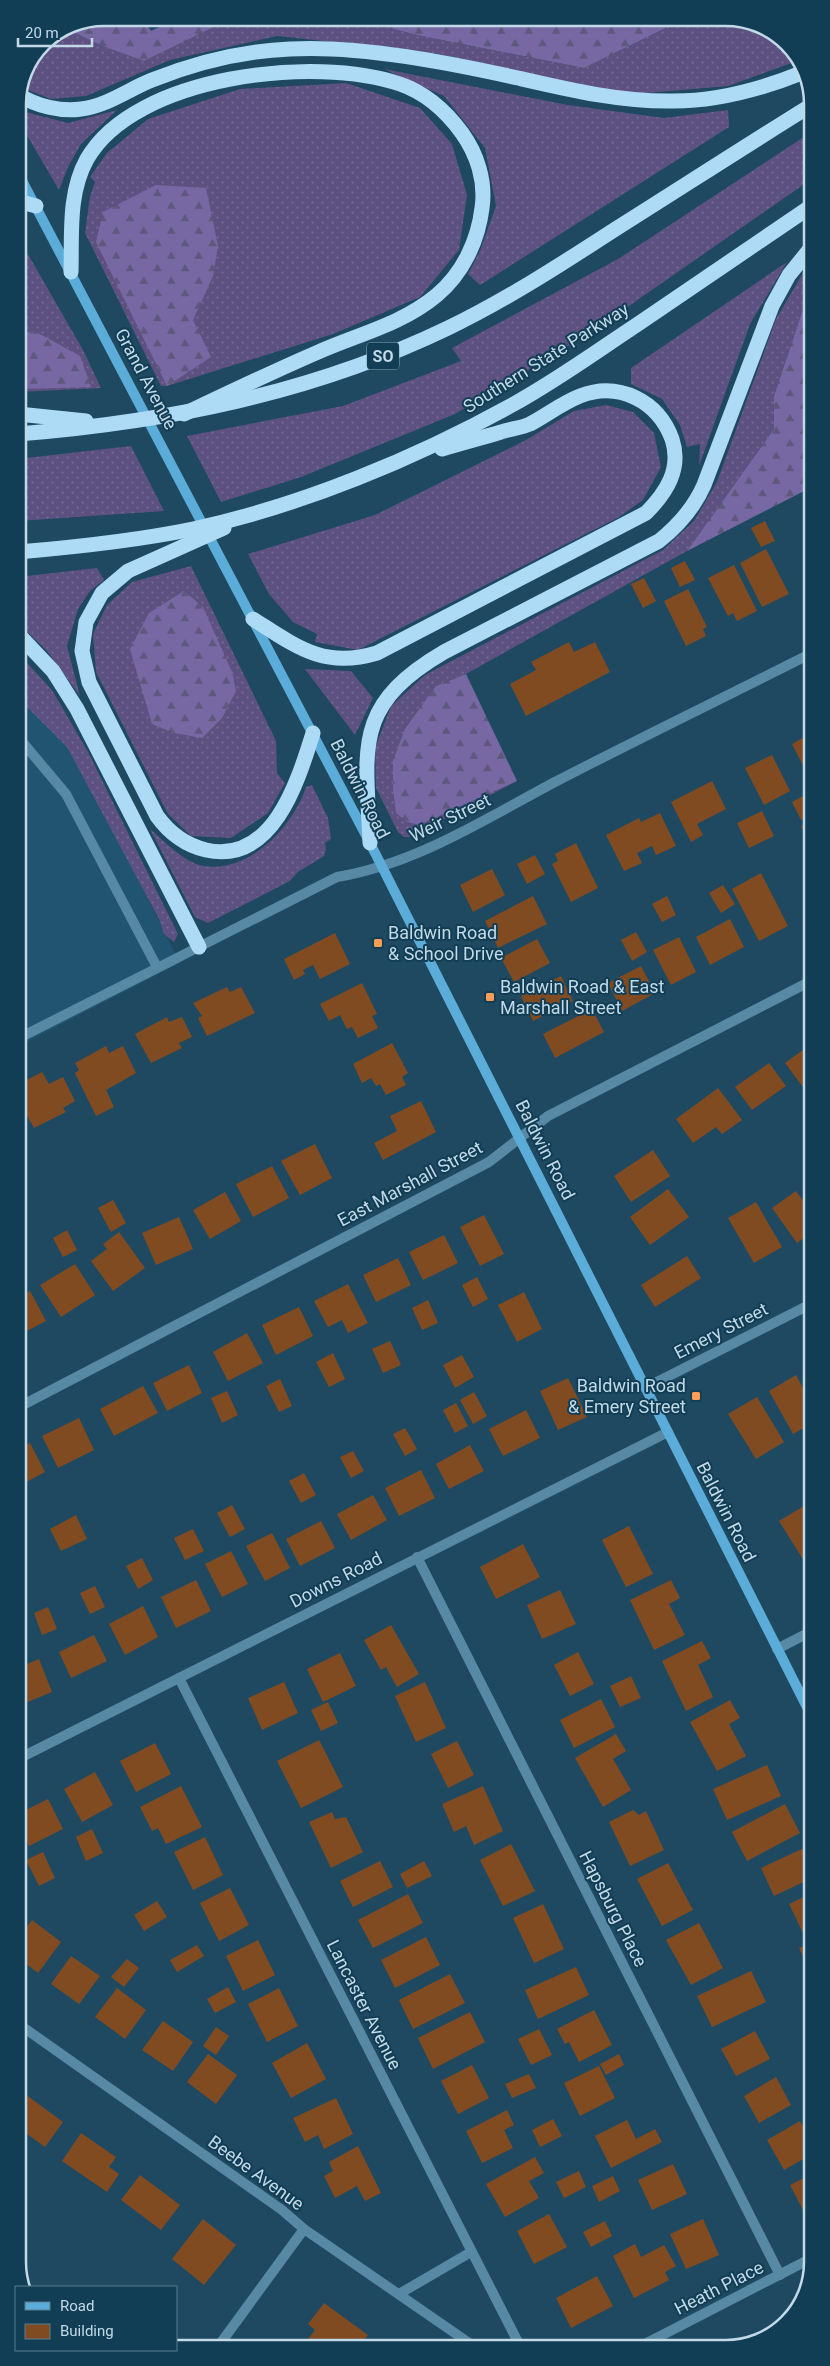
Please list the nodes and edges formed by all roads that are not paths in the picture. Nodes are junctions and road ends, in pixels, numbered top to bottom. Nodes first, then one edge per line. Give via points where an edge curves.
1 (798, 74) edge
2 (26, 98) edge
3 (804, 110) edge
4 (26, 188) edge
5 (26, 203) edge
6 (36, 206) junction
7 (804, 212) edge
8 (804, 256) edge
9 (71, 272) junction
10 (184, 414) junction
11 (26, 415) edge
12 (115, 424) junction
13 (26, 433) edge
14 (398, 461) junction
15 (275, 506) junction
16 (26, 551) edge
17 (244, 601) joint
18 (253, 620) junction
19 (26, 642) edge
20 (804, 657) edge
21 (313, 733) junction
22 (26, 747) edge
23 (370, 843) junction
24 (381, 866) junction
25 (199, 946) junction
26 (157, 967) junction
27 (804, 985) edge
28 (26, 1034) edge
29 (521, 1138) junction
30 (804, 1308) edge
31 (645, 1388) junction
32 (26, 1403) edge
33 (668, 1432) junction
34 (417, 1558) junction
35 (804, 1635) edge
36 (777, 1649) junction
37 (179, 1678) junction
38 (804, 1701) edge
39 (26, 1755) edge
40 (26, 2029) edge
41 (304, 2229) junction
42 (472, 2252) junction
43 (804, 2262) edge
44 (780, 2275) junction
45 (399, 2294) junction
46 (223, 2340) edge
47 (464, 2340) edge
48 (517, 2340) edge
49 (653, 2340) edge

1 - 2 highway via 733,95 646,101 595,95 387,55 296,48 220,57 150,80 83,109 55,108
3 - 10 highway, SO via 535,280 448,328 326,378
4 - 6 main road, Grand Avenue
5 - 6 highway
6 - 9 main road, Grand Avenue
7 - 14 highway, Southern State Parkway via 515,403
8 - 23 highway via 780,289 704,485 691,510 681,521 659,541 444,652 414,670 389,695 375,718 368,742
9 - 10 highway via 75,192 86,161 118,123 174,95 251,76 304,72 355,75 394,82 417,92 446,113 458,128 477,160 484,199 475,242 465,262 439,293 383,328 319,351
9 - 17 main road, Grand Avenue
10 - 12 highway, SO
11 - 12 highway
12 - 13 highway, SO
14 - 15 highway, Southern State Parkway
14 - 18 highway via 529,424 582,395 605,390 630,395 652,408 669,430 675,460 667,489 646,513 377,653 349,660 320,657
15 - 16 highway, Southern State Parkway via 194,528 102,544
15 - 21 highway via 128,571 115,581 102,593 86,622 84,666 96,698 157,816 174,835 198,848 225,851 242,847 268,830 296,785
17 - 18 main road, Baldwin Road
18 - 21 main road, Baldwin Road
19 - 25 highway via 53,671 77,709
20 - 24 street, Weir Street via 427,850
21 - 23 main road, Baldwin Road
22 - 26 street via 66,794
23 - 24 main road, Baldwin Road
24 - 25 street, Weir Street via 337,877
24 - 29 main road, Baldwin Road
25 - 26 street, Weir Street
26 - 28 street, Weir Street
27 - 29 street, East Marshall Street via 548,1116
29 - 31 main road, Baldwin Road
29 - 32 street, East Marshall Street via 489,1162
30 - 31 street, Emery Street
31 - 33 main road, Baldwin Road
33 - 34 street, Downs Road
33 - 36 main road, Baldwin Road
34 - 37 street, Downs Road
34 - 44 street, Hapsburg Place
35 - 36 street
36 - 38 main road, Baldwin Road
37 - 39 street, Downs Road
37 - 42 street, Lancaster Avenue
40 - 41 street, Beebe Avenue via 282,2210
41 - 45 street, Beebe Avenue
41 - 46 street
42 - 45 street
42 - 48 street, Lancaster Avenue
43 - 44 street, Heath Place
44 - 49 street, Heath Place
45 - 47 street, Beebe Avenue

